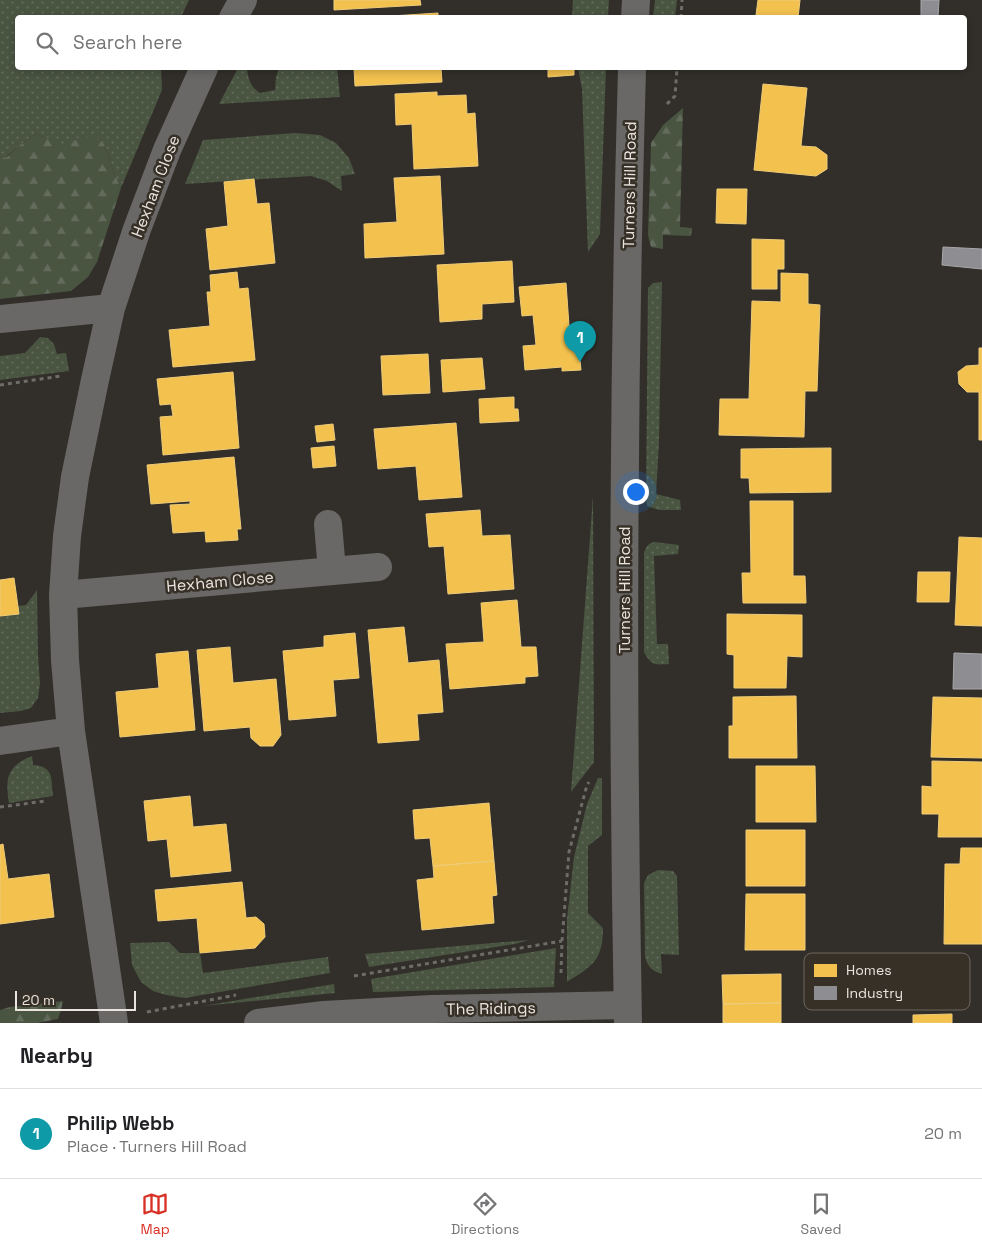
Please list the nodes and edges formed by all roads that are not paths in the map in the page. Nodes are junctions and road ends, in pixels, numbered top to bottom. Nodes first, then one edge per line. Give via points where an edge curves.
1 (243, 0) edge
2 (636, 0) edge
3 (235, 15) edge
4 (635, 15) edge
5 (203, 70) edge
6 (632, 70) edge
7 (111, 308) junction
8 (0, 320) edge
9 (328, 524) dead end
10 (378, 567) dead end
11 (332, 571) junction
12 (63, 596) junction
13 (71, 731) junction
14 (0, 741) edge
15 (628, 1014) edge
16 (324, 1019) edge
17 (114, 1023) edge
18 (258, 1023) edge

1 - 3 street
2 - 4 street
5 - 7 street, Hexham Close via 167,150
6 - 15 street, Turners Hill Road via 625,463 624,743
7 - 8 street
7 - 12 street, Hexham Close via 75,477
9 - 11 street
10 - 11 street, Hexham Close
11 - 12 street, Hexham Close
12 - 13 street, Hexham Close
13 - 14 street
13 - 17 street, Hexham Close
15 - 16 street, The Ridings via 560,1006 432,1009
16 - 18 street, The Ridings

